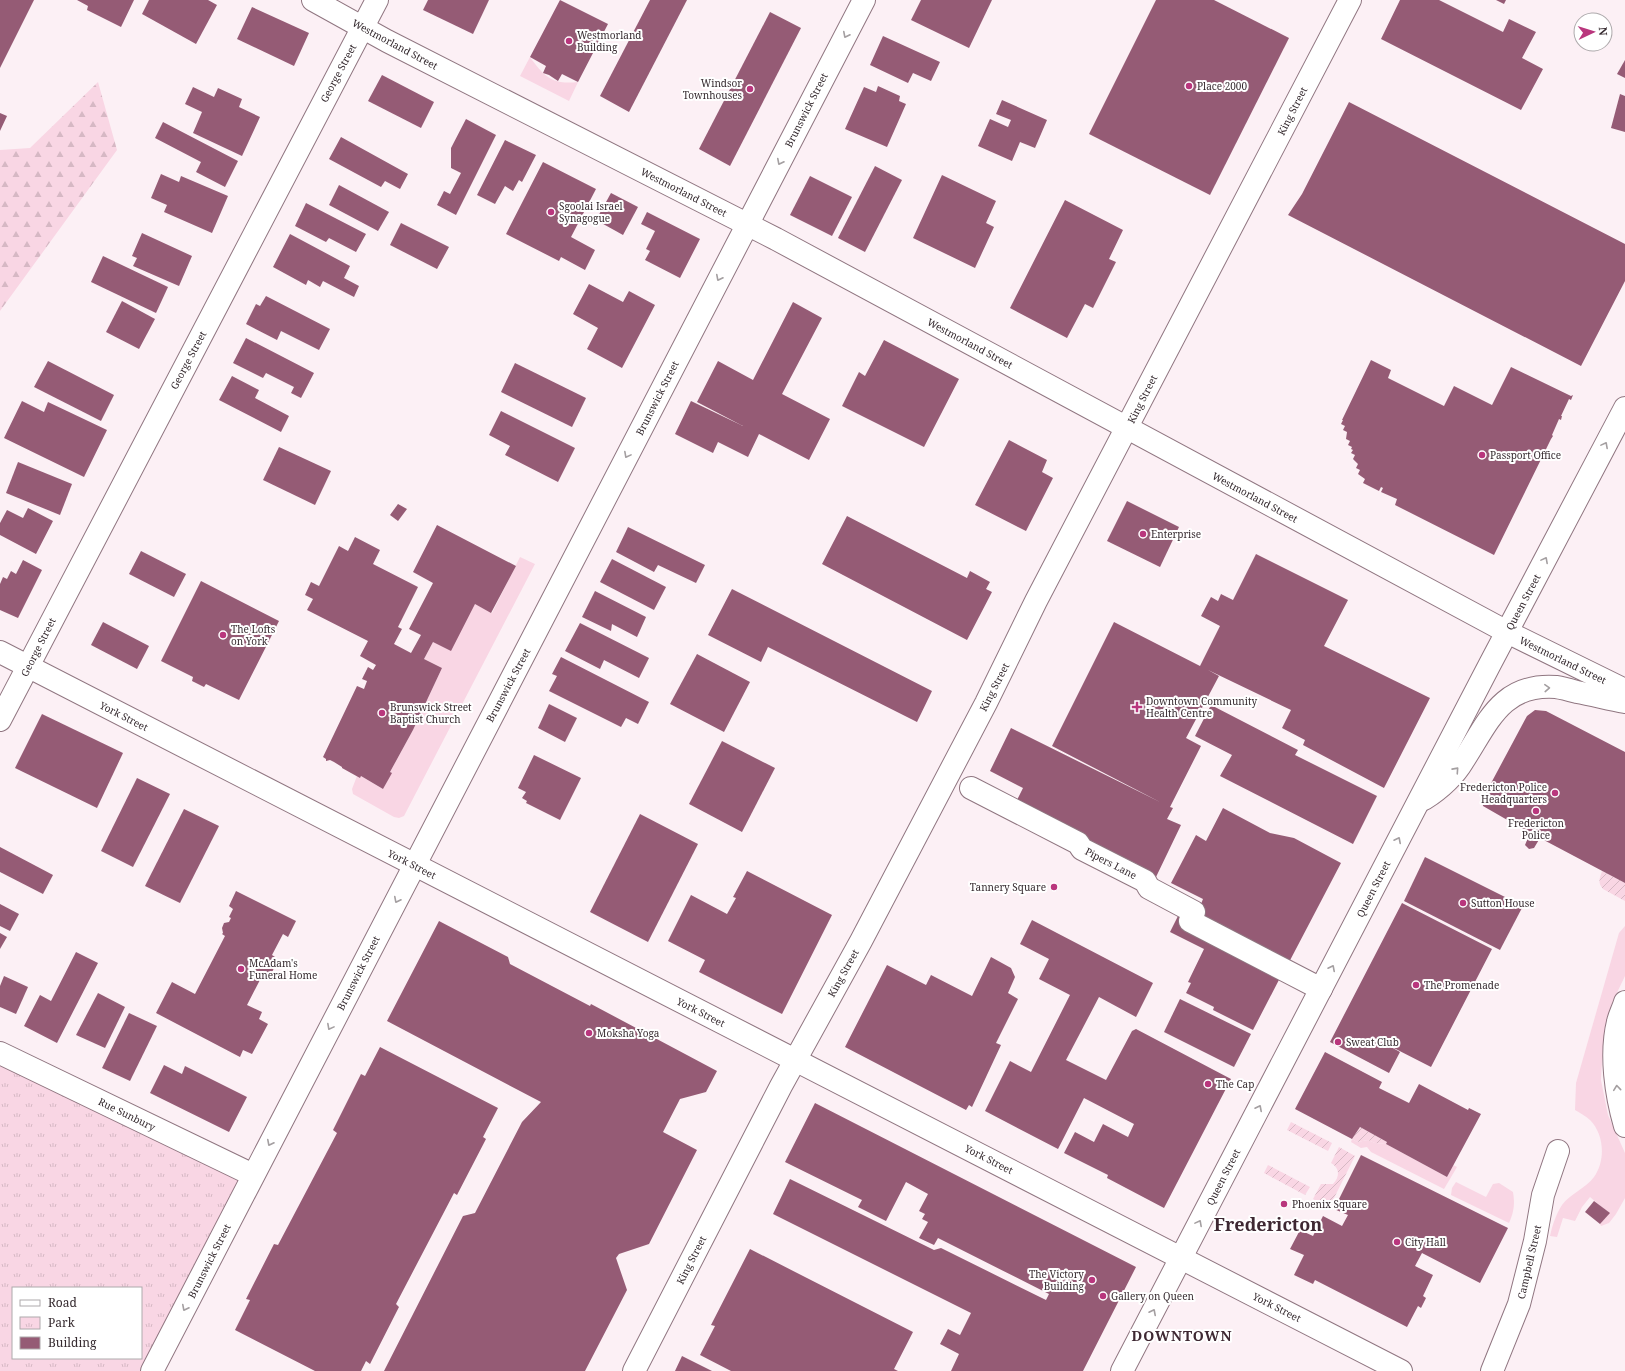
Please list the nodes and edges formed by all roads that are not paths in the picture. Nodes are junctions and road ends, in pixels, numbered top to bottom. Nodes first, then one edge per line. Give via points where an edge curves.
1 (313, 0) edge
2 (377, 0) edge
3 (864, 0) edge
4 (1350, 0) edge
5 (363, 27) junction
6 (748, 224) junction
7 (1625, 408) edge
8 (1127, 428) junction
9 (1507, 632) junction
10 (0, 652) edge
11 (28, 666) junction
12 (1625, 690) edge
13 (1625, 702) edge
14 (0, 720) edge
15 (971, 788) dead end
16 (1417, 804) junction
17 (414, 865) junction
18 (1321, 989) junction
19 (1625, 1002) edge
20 (0, 1053) edge
21 (795, 1060) junction
22 (1625, 1126) edge
23 (1558, 1150) dead end
24 (253, 1175) junction
25 (1181, 1258) junction
26 (152, 1371) edge
27 (634, 1371) edge
28 (1122, 1371) edge
29 (1401, 1371) edge
30 (1492, 1371) edge

1 - 5 main road, Westmorland Street
2 - 5 main road, George Street
3 -> 6 main road, Brunswick Street
4 - 8 main road, King Street
5 - 6 main road, Westmorland Street
5 - 11 main road, George Street
6 - 8 main road, Westmorland Street
6 -> 17 main road, Brunswick Street
9 -> 7 main road, Queen Street
8 - 9 main road, Westmorland Street
8 - 21 main road, King Street via 1036,601 986,703
9 - 12 main road, Westmorland Street
9 - 16 main road, Queen Street
10 - 11 main road, York Street
11 - 14 main road, George Street
11 - 17 main road, York Street
16 -> 13 main road via 1436,791 1463,763 1500,705 1514,694 1556,687
15 - 18 main road, Pipers Lane via 1145,881 1149,888 1194,912 1190,921
18 -> 16 main road, Queen Street
17 - 21 main road, York Street
17 -> 24 main road, Brunswick Street
25 -> 18 main road, Queen Street
22 -> 19 main road via 1617,1092 1614,1058 1618,1023
20 - 24 main road, Rue Sunbury
21 - 25 main road, York Street
21 - 27 main road, King Street
23 - 30 main road, Campbell Street via 1543,1195 1535,1241 1519,1304
24 -> 26 main road, Brunswick Street
28 -> 25 main road, Queen Street
25 - 29 main road, York Street

